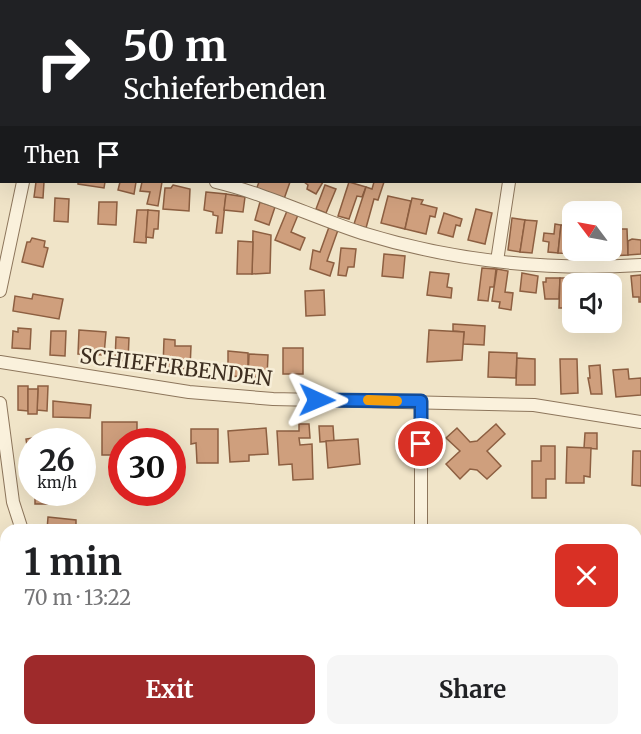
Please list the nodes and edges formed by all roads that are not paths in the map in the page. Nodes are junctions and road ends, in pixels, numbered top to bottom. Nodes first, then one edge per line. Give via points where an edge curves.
1 (23, 183) edge
2 (220, 183) edge
3 (509, 183) edge
4 (497, 261) junction
5 (641, 265) edge
6 (0, 291) edge
7 (0, 362) edge
8 (421, 401) junction
9 (0, 403) edge
10 (641, 422) edge
11 (20, 524) edge
12 (421, 524) edge

1 - 6 street
2 - 4 street via 360,232
3 - 4 street
4 - 5 street via 556,268
7 - 8 street, SCHIEFERBENDEN via 189,392 273,399
8 - 10 street, SCHIEFERBENDEN via 542,405
8 - 12 street
9 - 11 street via 13,502

